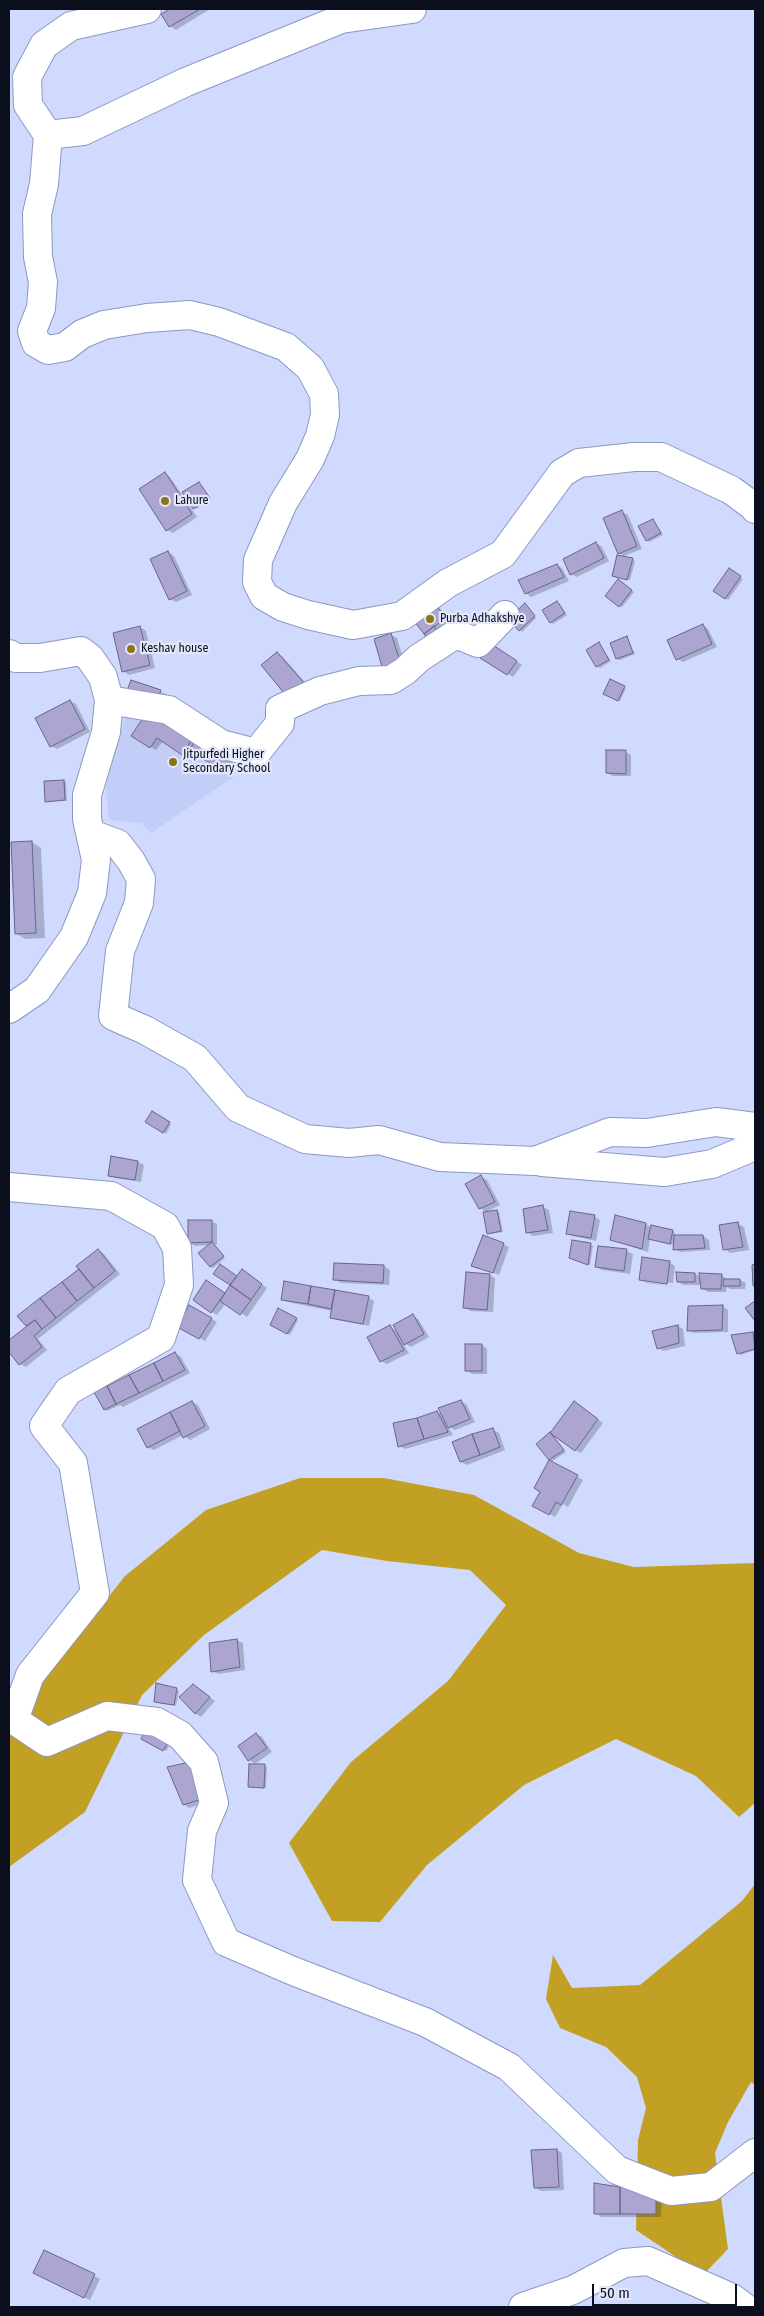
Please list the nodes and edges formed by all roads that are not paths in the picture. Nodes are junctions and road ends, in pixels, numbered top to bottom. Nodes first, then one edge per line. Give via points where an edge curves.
1 (147, 9) edge
2 (412, 9) edge
3 (48, 135) junction
4 (755, 510) edge
5 (505, 615) dead end
6 (9, 654) edge
7 (109, 700) junction
8 (91, 834) junction
9 (9, 1009) edge
10 (755, 1128) edge
11 (755, 1146) edge
12 (535, 1161) junction
13 (9, 1186) edge
14 (755, 2153) edge
15 (522, 2307) edge
16 (744, 2307) edge

1 - 3 street via 71,26 44,45 27,77 28,105
2 - 3 street via 341,19 186,82 83,131
3 - 4 street via 44,184 37,214 38,257 43,282 41,308 32,331 36,343 48,350 65,347 82,334 104,325 190,315 219,322 286,347 310,368 324,394 320,436 283,503 258,560 257,582 264,596 283,607 353,625 402,616 448,583 503,554 562,473 579,463 661,457 731,490
5 - 7 street via 478,643 456,634 391,680 360,681 320,691 280,709 280,723 256,753 221,744 169,710
6 - 7 street via 16,658 40,658 81,651 103,677
7 - 8 street via 106,732 87,795
8 - 9 street via 96,860 92,893 74,937 37,990
8 - 12 street via 118,844 131,860 140,880 138,903 120,951 113,1016 196,1058 238,1108 305,1139 349,1143 380,1140 440,1157
10 - 12 street via 716,1122 647,1133 610,1132
11 - 12 street via 712,1164 665,1172
13 - 14 street via 111,1196 165,1226 177,1248 180,1285 162,1338 68,1391 44,1426 73,1463 95,1593 30,1675 14,1720 47,1742 107,1716 157,1722 180,1735 204,1762 214,1803 202,1831 198,1880 226,1942 425,2022 508,2067 617,2170 670,2191 711,2187
15 - 16 street via 573,2290 624,2263 648,2261 732,2298

